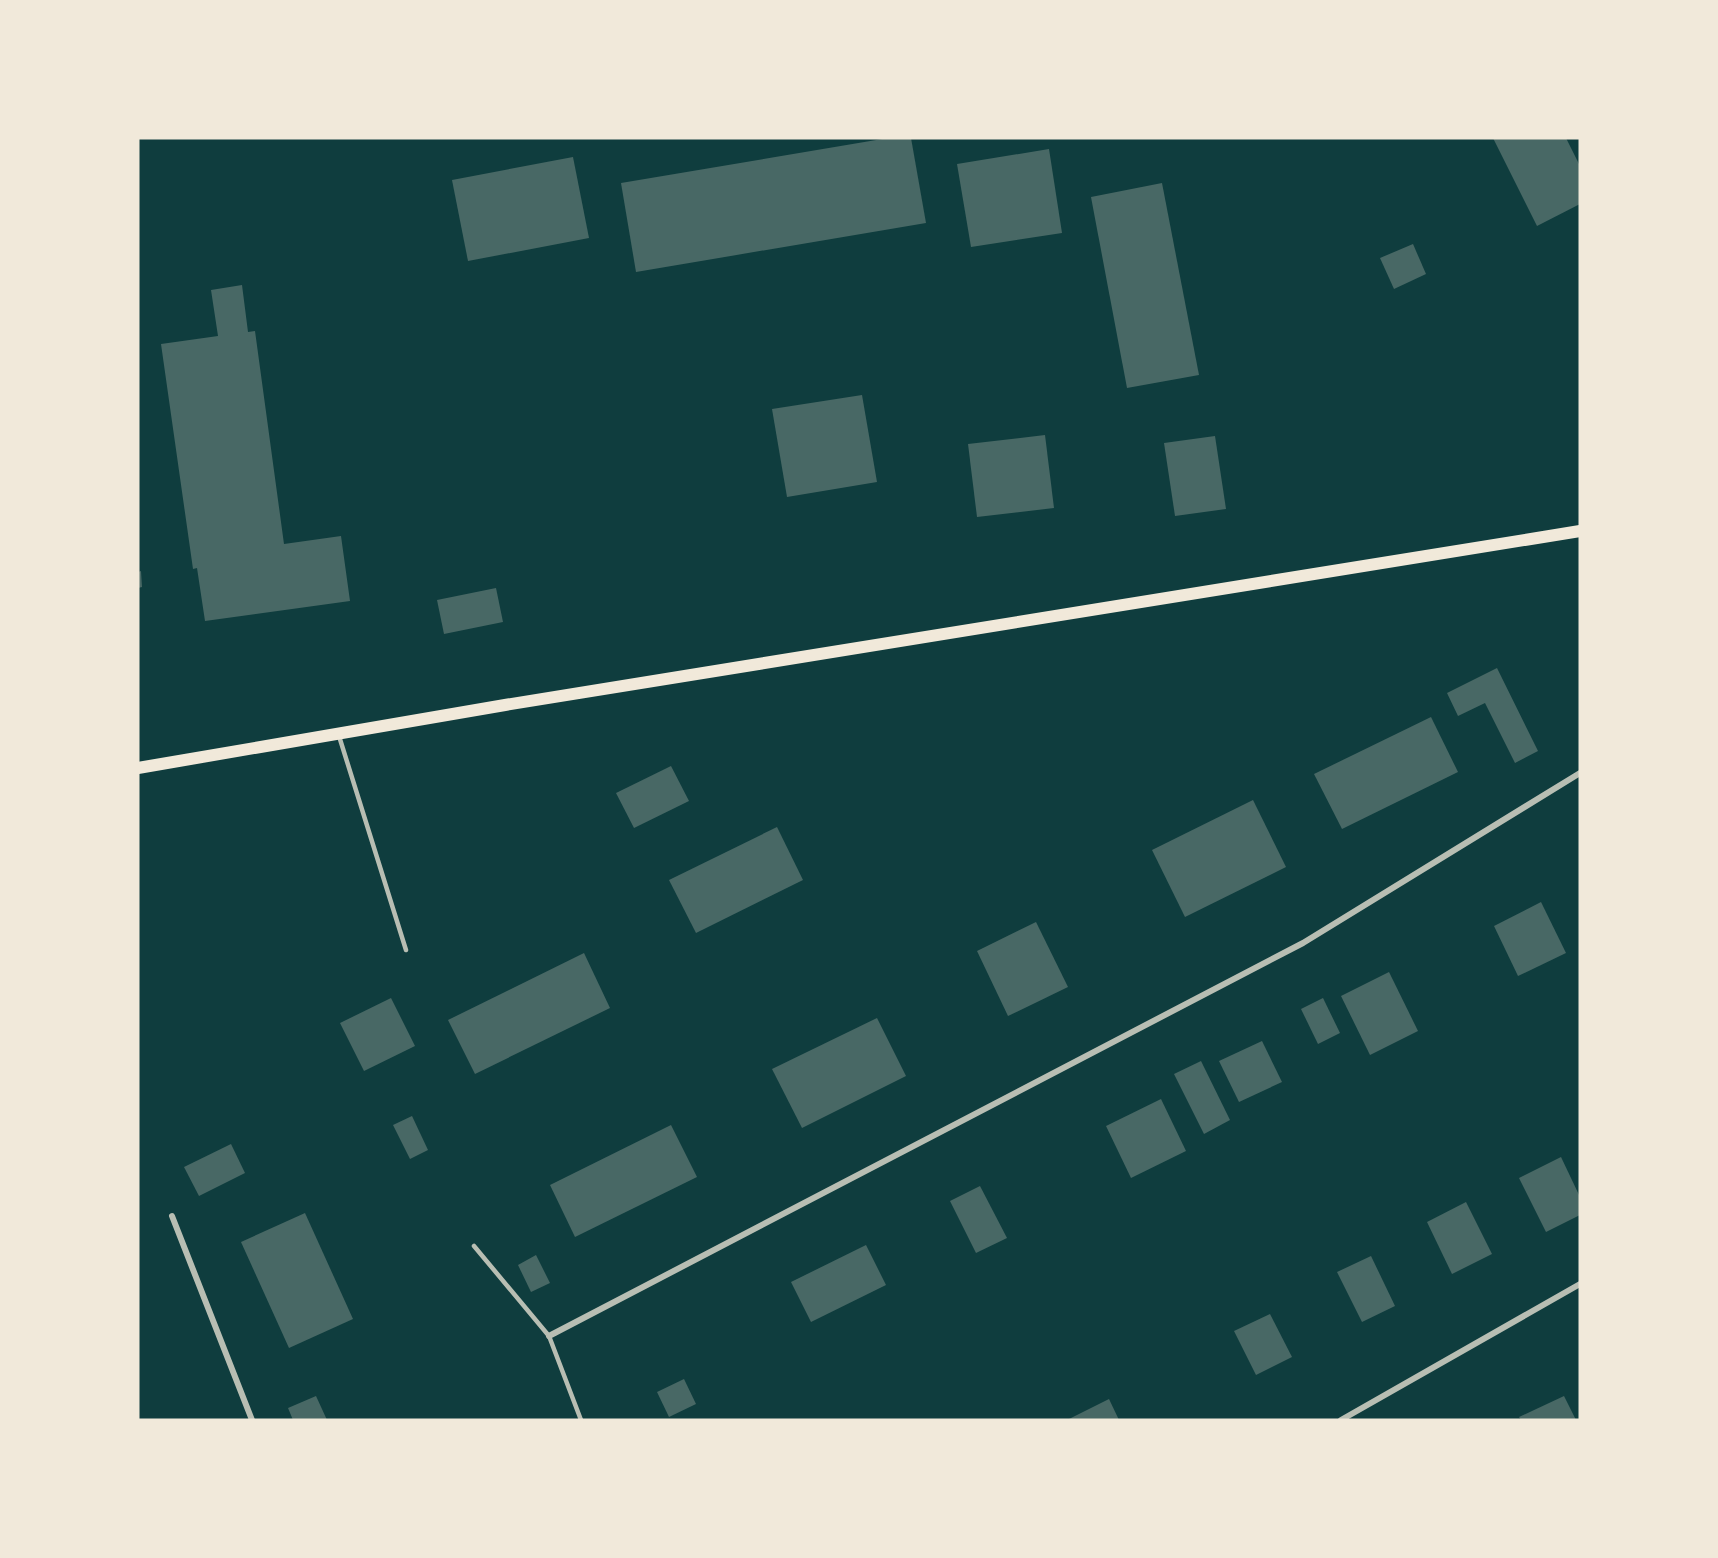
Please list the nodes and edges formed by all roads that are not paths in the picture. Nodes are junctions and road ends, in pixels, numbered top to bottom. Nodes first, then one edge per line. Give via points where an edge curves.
1 (1580, 531) edge
2 (338, 733) junction
3 (138, 768) edge
4 (1580, 773) edge
5 (406, 950) dead end
6 (172, 1216) dead end
7 (474, 1246) dead end
8 (1580, 1284) edge
9 (549, 1336) junction
10 (252, 1420) edge
11 (581, 1420) edge
12 (1341, 1420) edge

1 - 2 main road
2 - 3 main road
2 - 5 lane
4 - 9 street via 1304,944
6 - 10 street
7 - 9 lane
8 - 12 street
9 - 11 lane

